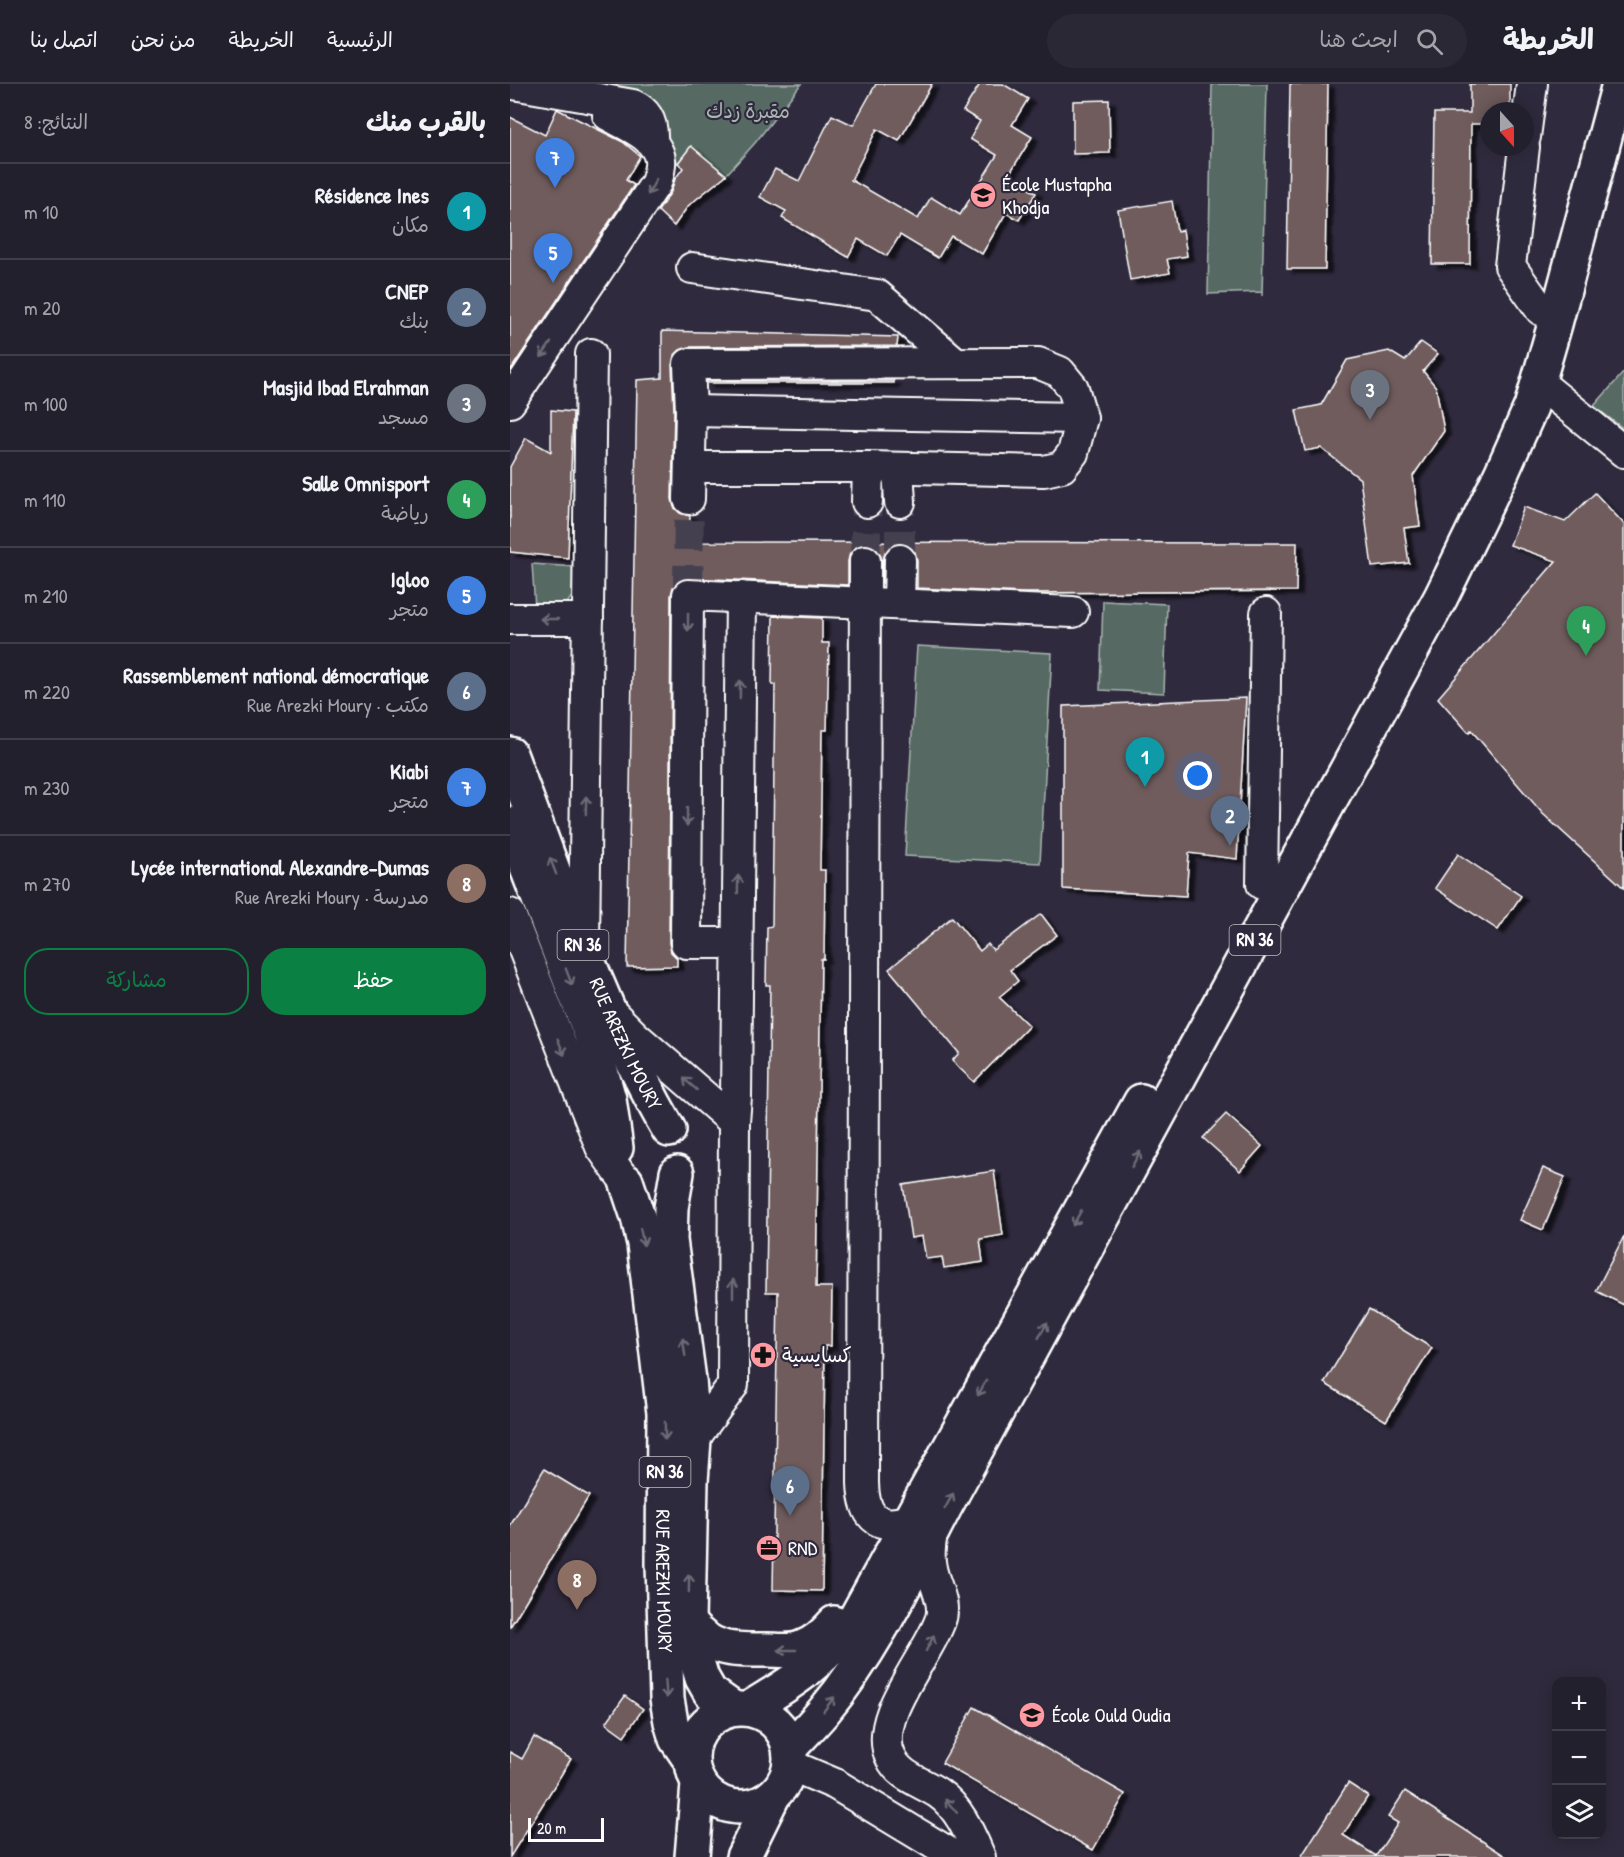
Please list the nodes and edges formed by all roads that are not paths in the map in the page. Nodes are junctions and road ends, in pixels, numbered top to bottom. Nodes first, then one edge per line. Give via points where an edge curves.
1 (513, 84) edge
2 (1532, 84) edge
3 (1602, 84) edge
4 (1619, 84) edge
5 (1530, 102) edge
6 (608, 115) dead end
7 (652, 142) junction
8 (1523, 156) edge
9 (692, 268) dead end
10 (1541, 310) junction
11 (591, 354) dead end
12 (956, 363) junction
13 (1538, 382) junction
14 (510, 402) edge
15 (691, 411) junction
16 (1082, 418) junction
17 (1624, 452) edge
18 (690, 467) junction
19 (868, 467) junction
20 (898, 468) junction
21 (689, 499) tunnel mouth
22 (867, 502) tunnel mouth
23 (900, 502) tunnel mouth
24 (865, 561) tunnel mouth
25 (900, 561) tunnel mouth
26 (741, 597) junction
27 (866, 603) junction
28 (899, 604) junction
29 (1073, 612) dead end
30 (1266, 613) dead end
31 (510, 619) edge
32 (588, 619) junction
33 (510, 754) edge
34 (510, 824) edge
35 (1262, 884) junction
36 (510, 914) edge
37 (737, 943) junction
38 (584, 947) junction
39 (607, 1007) junction
40 (734, 1122) junction
41 (669, 1130) junction
42 (621, 1168) junction
43 (677, 1173) junction
44 (694, 1439) junction
45 (920, 1526) junction
46 (688, 1622) junction
47 (741, 1709) junction
48 (790, 1757) junction
49 (695, 1773) junction
50 (773, 1796) junction
51 (692, 1857) edge
52 (744, 1857) edge
53 (956, 1857) edge
54 (980, 1857) edge

1 - 7 street via 633,105 649,119
2 - 5 street
3 - 10 main road, RN 36
4 - 13 main road, RN 36
6 - 7 street
7 -> 14 street via 660,162 656,183
8 - 10 street via 1510,266
9 - 12 street via 877,295
10 - 35 main road, RN 36 via 1511,402 1455,527 1404,629
11 - 32 street
12 - 15 street via 689,364
12 - 16 street via 1038,363 1060,372 1073,388
13 - 17 street
45 -> 13 main road, RN 36 via 1441,597 1502,472
15 - 16 street
15 - 18 street
16 - 20 street via 1073,453 1062,467 1044,471
18 - 19 street
18 - 21 street
19 - 20 street
19 - 22 street
20 - 23 street
24 - 27 street
25 - 28 street
26 - 27 street
37 -> 26 street
26 -> 37 street via 688,595 686,943
27 - 28 street
27 - 45 street via 862,1483 866,1509 873,1518
28 - 29 street
30 - 35 street
32 -> 31 street
38 -> 32 street
38 -> 33 main road, RUE AREZKI MOURY / RN 36
34 -> 42 main road, RUE AREZKI MOURY / RN 36 via 590,1032 609,1099
35 -> 45 main road, RN 36
36 -> 42 street via 601,1147
37 - 40 street
38 - 39 main road, RUE AREZKI MOURY / RN 36
40 -> 39 street
39 - 41 main road, RUE AREZKI MOURY / RN 36
44 -> 40 street via 733,1385
41 - 42 main road via 649,1123 628,1130 621,1138
41 - 43 main road via 680,1145
42 - 43 main road via 634,1186 654,1189
42 -> 49 main road, RUE AREZKI MOURY / RN 36 via 644,1244 664,1413 667,1699 673,1731
44 -> 43 main road, RUE AREZKI MOURY / RN 36 via 670,1240
46 -> 44 main road, RUE AREZKI MOURY / RN 36
45 -> 46 main road, RN 36 via 825,1634 798,1650 725,1648 708,1642
45 - 47 main road, RN 36 via 841,1639 807,1672
48 -> 45 main road, RN 36 via 850,1676 896,1601
54 -> 45 street via 951,1804 900,1770 892,1760 886,1739 888,1722 901,1694 942,1619
46 - 47 main road, RUE AREZKI MOURY / RN 36 via 702,1678 710,1692
47 - 48 main road via 758,1712 775,1722 782,1730
47 - 49 main road via 712,1718 703,1727 692,1749
48 - 50 main road via 784,1782
48 - 53 street
49 - 50 main road via 713,1800 733,1808 755,1806
49 - 51 main road
50 - 52 main road

